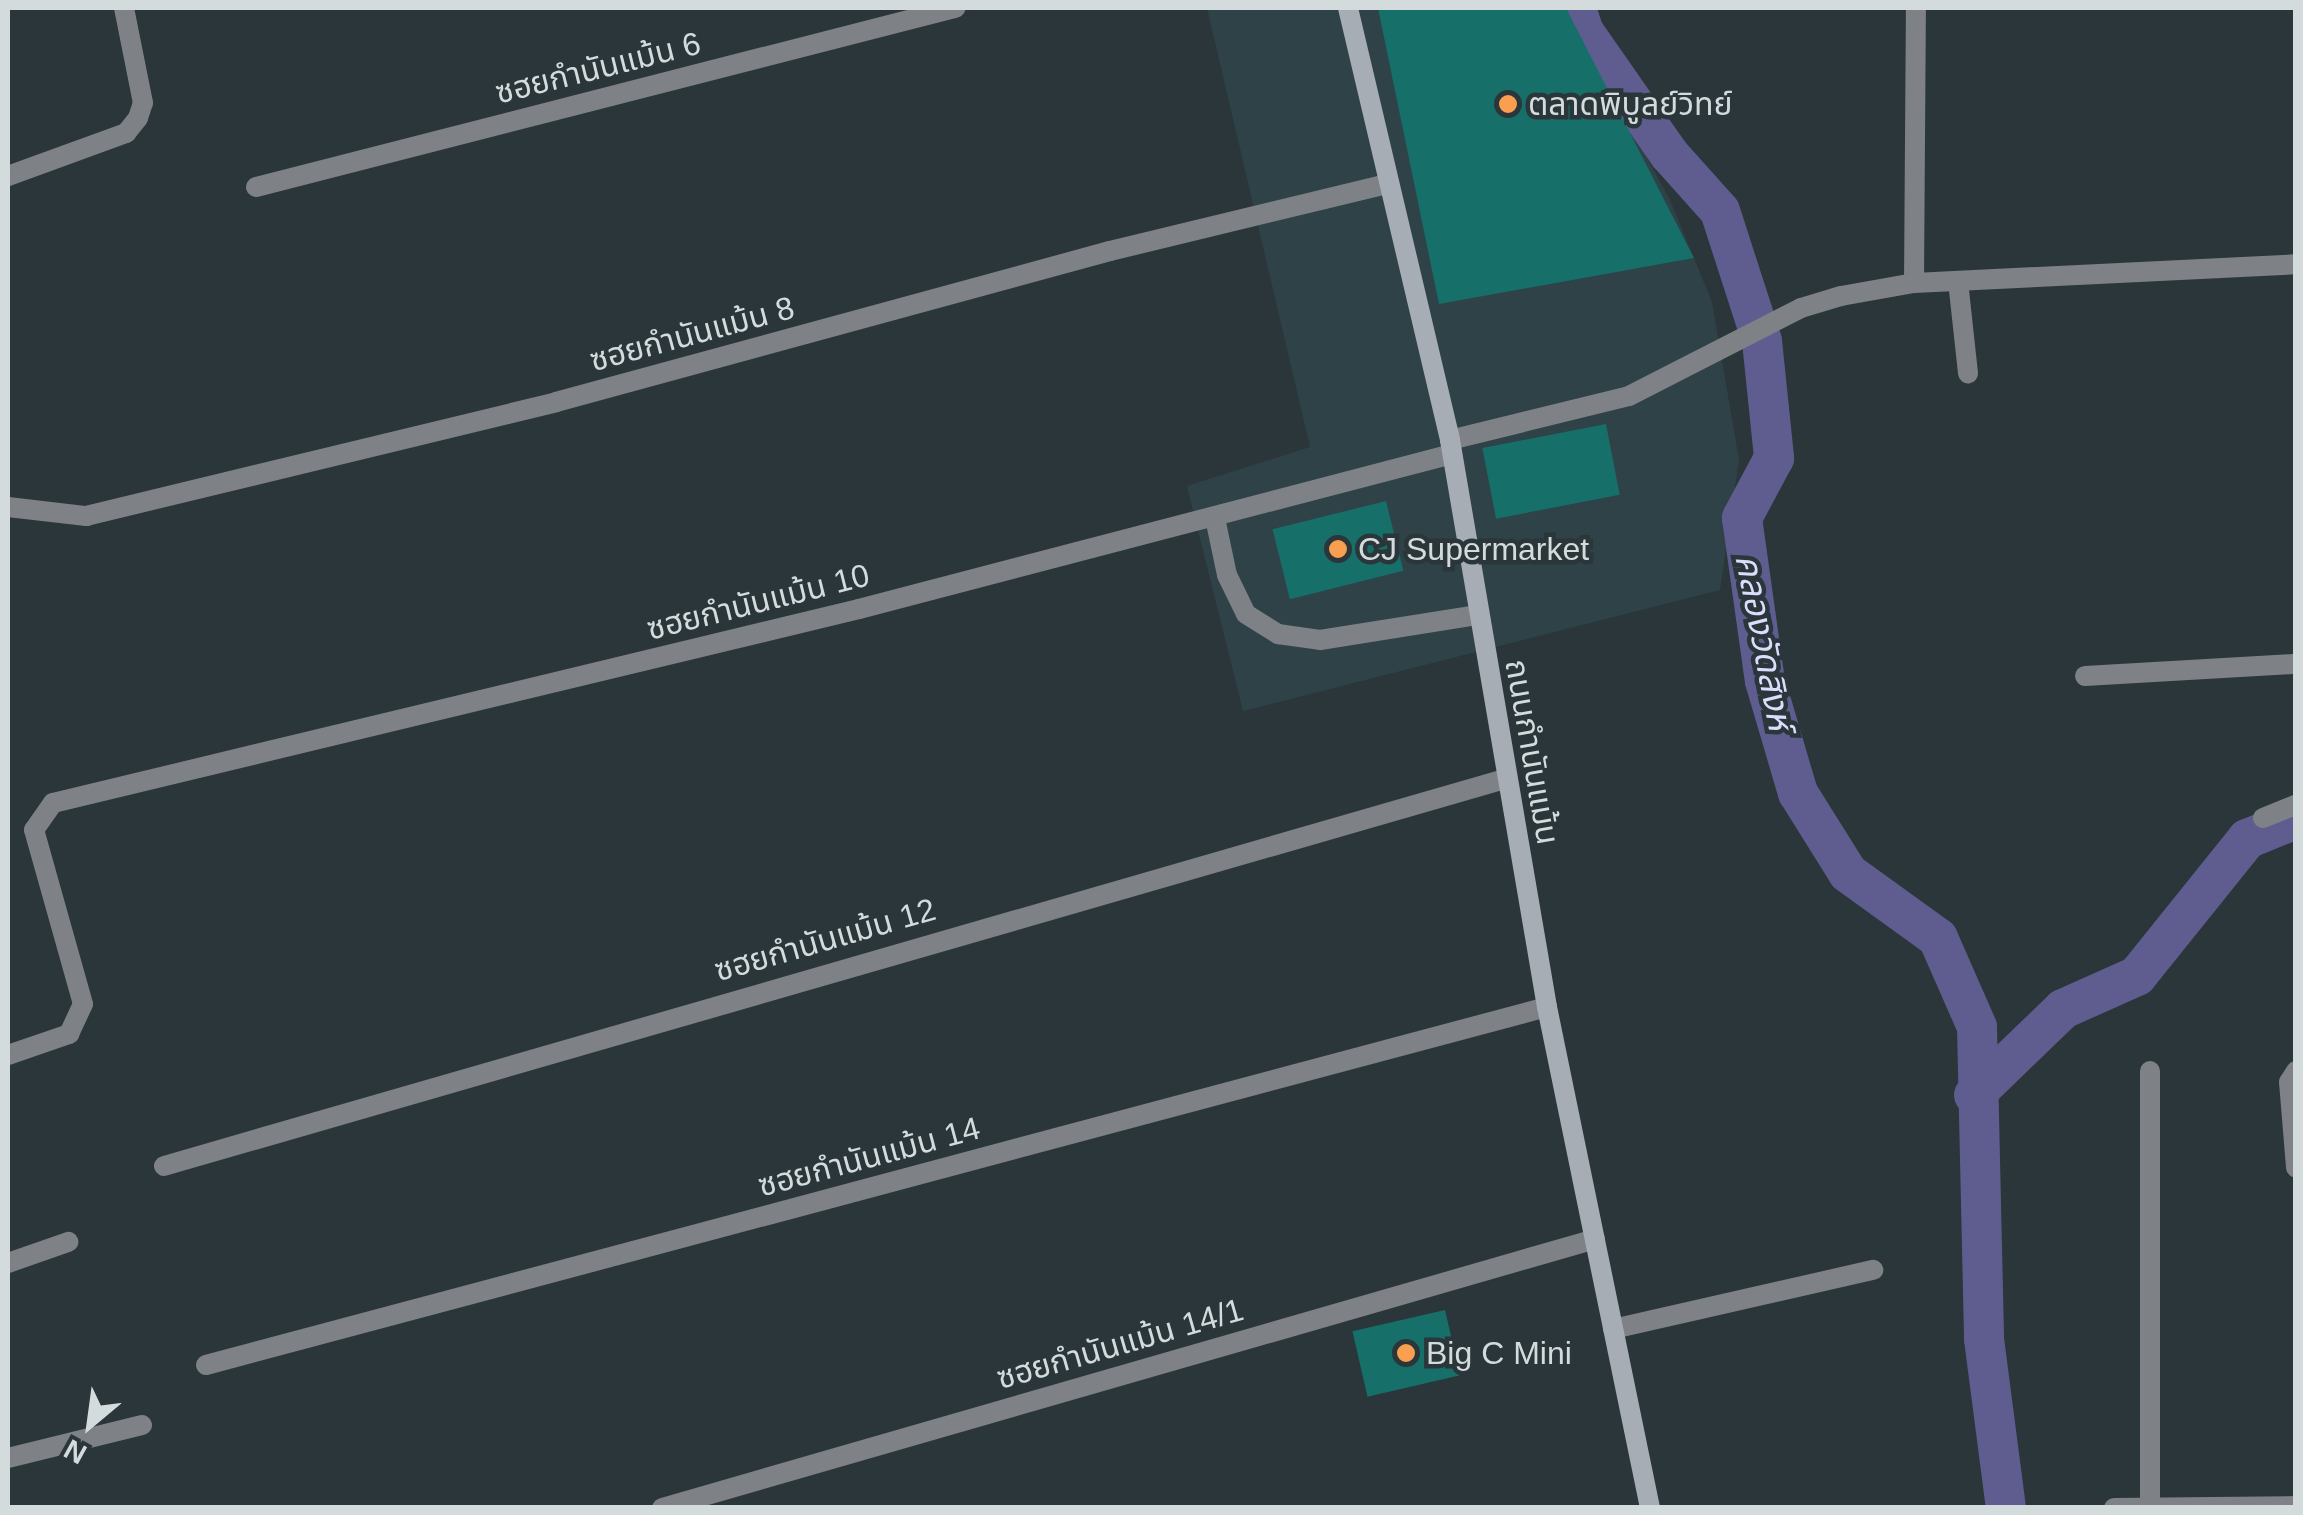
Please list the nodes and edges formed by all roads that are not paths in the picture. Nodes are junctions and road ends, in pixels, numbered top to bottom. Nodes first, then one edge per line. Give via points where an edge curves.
1 (124, 8) edge
2 (955, 8) edge
3 (1348, 8) edge
4 (1916, 8) edge
5 (8, 176) edge
6 (1388, 184) junction
7 (256, 187) dead end
8 (2296, 264) edge
9 (1958, 281) junction
10 (1914, 283) junction
11 (1968, 373) dead end
12 (1451, 447) junction
13 (8, 507) edge
14 (1215, 518) junction
15 (1478, 615) junction
16 (2296, 664) edge
17 (2085, 676) dead end
18 (1505, 780) junction
19 (2296, 804) edge
20 (2263, 818) dead end
21 (1547, 1007) junction
22 (8, 1054) edge
23 (2150, 1070) dead end
24 (2296, 1072) edge
25 (164, 1166) dead end
26 (2296, 1168) edge
27 (1595, 1239) junction
28 (68, 1242) dead end
29 (8, 1263) edge
30 (1874, 1270) dead end
31 (1613, 1329) junction
32 (206, 1365) dead end
33 (142, 1425) dead end
34 (8, 1458) edge
35 (2150, 1506) edge
36 (2296, 1506) edge
37 (2234, 1507) edge
38 (662, 1508) edge
39 (1650, 1508) edge
40 (2114, 1508) edge

1 - 5 street via 143,103 138,118 126,132
2 - 7 street, ซฮยกำนันแม้น 6
3 - 6 street, ถนนกำนันแม้น
4 - 10 street
6 - 12 street, ถนนกำนันแม้น
6 - 13 street, ซฮยกำนันแม้น 8 via 556,402 86,516
8 - 9 street, ซฮยกำนันแม้น 10
9 - 10 street, ซฮยกำนันแม้น 10
9 - 11 street
10 - 12 street, ซฮยกำนันแม้น 10 via 1800,308 1630,396
12 - 14 street, ซฮยกำนันแม้น 10
12 - 15 street, ถนนกำนันแม้น
14 - 15 street via 1227,575 1246,614 1278,634 1320,640
14 - 22 street, ซฮยกำนันแม้น 10 via 53,803 34,830 84,1004 68,1034
15 - 18 street, ถนนกำนันแม้น
16 - 17 street
18 - 21 street, ถนนกำนันแม้น
18 - 25 street, ซฮยกำนันแม้น 12
19 - 20 street
21 - 27 street, ถนนกำนันแม้น
21 - 32 street, ซฮยกำนันแม้น 14
23 - 35 street
24 - 26 street via 2288,1082
27 - 31 street, ถนนกำนันแม้น
27 - 38 street, ซฮยกำนันแม้น 14/1
28 - 29 street
30 - 31 street
31 - 39 street, ถนนกำนันแม้น
33 - 34 street
35 - 37 street
35 - 40 street
36 - 37 street

